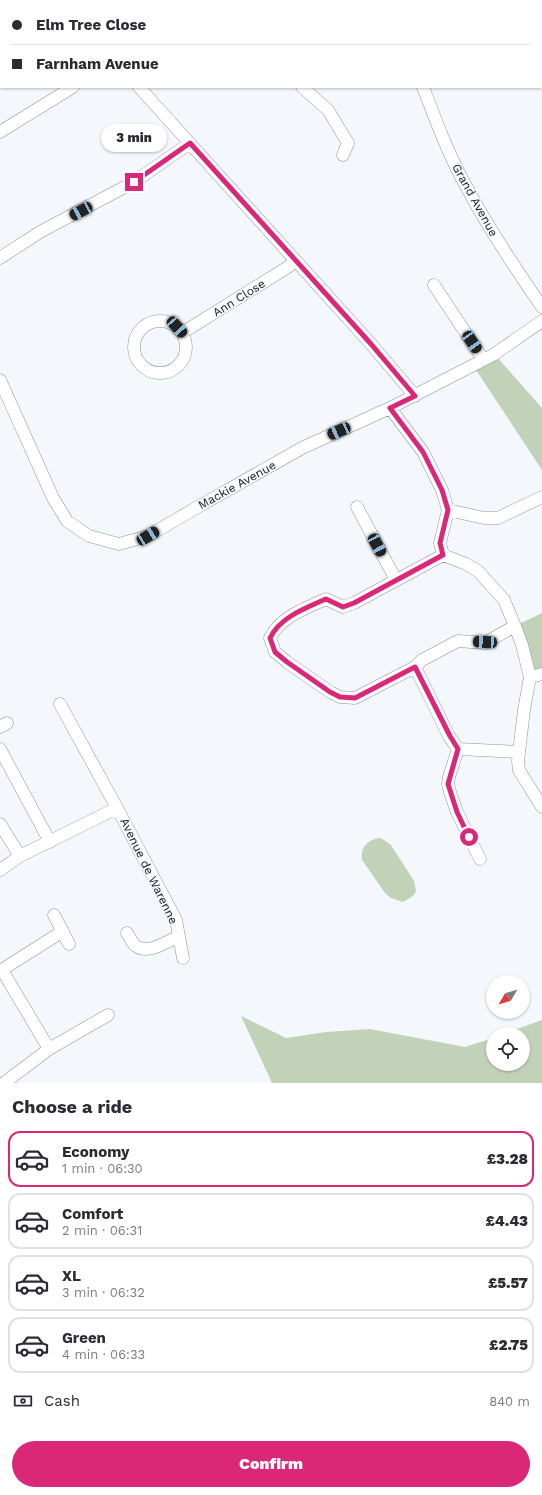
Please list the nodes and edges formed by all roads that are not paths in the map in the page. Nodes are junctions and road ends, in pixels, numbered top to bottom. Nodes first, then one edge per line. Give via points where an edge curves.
1 (70, 88) edge
2 (140, 88) edge
3 (303, 88) edge
4 (423, 88) edge
5 (0, 132) edge
6 (190, 143) junction
7 (343, 155) dead end
8 (0, 258) edge
9 (295, 261) junction
10 (434, 285) dead end
11 (542, 306) edge
12 (542, 320) edge
13 (182, 333) junction
14 (483, 359) junction
15 (0, 380) edge
16 (415, 396) junction
17 (390, 408) junction
18 (542, 497) edge
19 (358, 507) dead end
20 (448, 510) junction
21 (443, 555) junction
22 (396, 580) junction
23 (515, 626) junction
24 (415, 667) junction
25 (536, 676) edge
26 (60, 704) dead end
27 (0, 749) edge
28 (458, 749) junction
29 (519, 752) junction
30 (542, 807) edge
31 (118, 808) junction
32 (0, 824) edge
33 (50, 842) junction
34 (20, 856) junction
35 (480, 859) dead end
36 (0, 870) edge
37 (54, 915) dead end
38 (63, 930) junction
39 (127, 932) dead end
40 (179, 936) junction
41 (69, 944) dead end
42 (183, 958) dead end
43 (1, 970) edge
44 (108, 1015) dead end
45 (49, 1049) junction
46 (4, 1083) edge

1 - 5 street
2 - 6 street
3 - 7 street via 328,110 348,143
4 - 11 street, Grand Avenue via 445,144 466,187 490,229
6 - 8 street via 134,182 40,232
6 - 9 street
9 - 13 street, Ann Close
9 - 16 street
10 - 14 street
12 - 14 street, Mackie Avenue via 493,355
13 - 13 street via 186,342 184,359 171,371 153,372 138,362 134,346 136,337 146,325 166,322 177,327
14 - 16 street, Mackie Avenue
15 - 17 street, Mackie Avenue via 53,498 67,521 89,536 119,544 148,536 302,448
16 - 17 street, Mackie Avenue
17 - 20 street via 423,452 442,490
18 - 20 street via 498,518 484,518
19 - 22 street
20 - 21 street via 440,543
21 - 22 street
21 - 23 street via 478,571 504,600
22 - 24 street via 369,596 343,607 326,599 281,624 270,638 275,652 340,697 355,698
23 - 24 street via 485,642 458,641 422,660
23 - 25 street
24 - 28 street
25 - 29 street via 524,710
26 - 31 street, Avenue de Warenne
27 - 33 street
28 - 29 street
28 - 35 street via 448,784 457,812
29 - 30 street via 519,770
31 - 33 street, Avenue de Warenne
31 - 40 street, Avenue de Warenne via 176,920
32 - 34 street
33 - 34 street, Avenue de Warenne
34 - 36 street, Avenue de Warenne
37 - 38 street
38 - 41 street
38 - 43 street
39 - 40 street via 135,946 144,949
40 - 42 street, Avenue de Warenne
43 - 45 street
44 - 45 street
45 - 46 street

